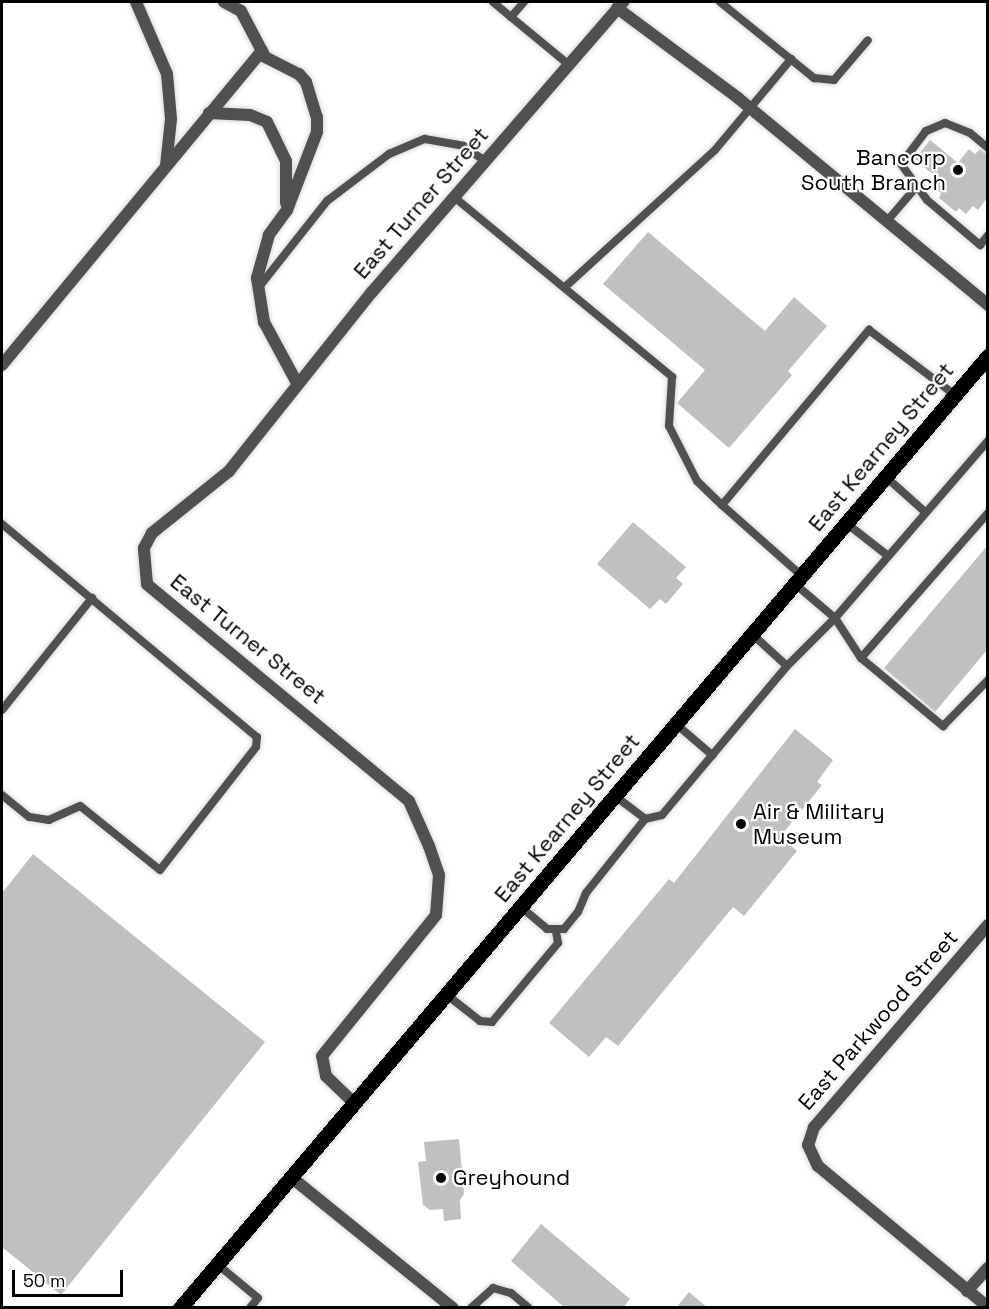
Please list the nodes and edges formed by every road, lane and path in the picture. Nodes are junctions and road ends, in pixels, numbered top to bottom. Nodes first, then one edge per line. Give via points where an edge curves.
1 (136, 2) edge
2 (224, 2) edge
3 (493, 2) edge
4 (524, 2) edge
5 (720, 2) edge
6 (620, 5) edge
7 (511, 17) junction
8 (868, 40) dead end
9 (261, 51) junction
10 (791, 59) junction
11 (568, 64) junction
12 (752, 109) junction
13 (209, 113) junction
14 (987, 148) edge
15 (485, 161) junction
16 (166, 166) junction
17 (917, 186) junction
18 (454, 197) junction
19 (287, 210) junction
20 (887, 221) junction
21 (987, 235) edge
22 (259, 287) junction
23 (565, 287) junction
24 (987, 305) edge
25 (2, 366) edge
26 (984, 366) edge
27 (297, 383) junction
28 (955, 395) junction
29 (986, 447) edge
30 (886, 477) junction
31 (722, 505) junction
32 (924, 511) junction
33 (987, 513) edge
34 (846, 523) junction
35 (2, 524) edge
36 (887, 555) junction
37 (798, 580) junction
38 (92, 598) junction
39 (835, 618) junction
40 (752, 634) junction
41 (861, 658) junction
42 (787, 666) junction
43 (987, 680) edge
44 (2, 710) edge
45 (676, 724) junction
46 (712, 755) junction
47 (2, 795) edge
48 (615, 796) junction
49 (645, 819) junction
50 (521, 907) junction
51 (987, 925) edge
52 (556, 932) junction
53 (447, 995) junction
54 (355, 1104) junction
55 (291, 1177) junction
56 (217, 1264) junction
57 (987, 1268) edge
58 (968, 1291) junction
59 (987, 1307) edge
60 (180, 1308) edge
61 (250, 1308) edge
62 (453, 1308) edge
63 (471, 1308) edge
64 (529, 1308) edge

1 - 16 street via 167,74 171,119
2 - 9 street via 241,11
3 - 7 lane
4 - 7 lane
5 - 10 lane
6 - 11 street, East Turner Street
6 - 12 street
7 - 11 lane
8 - 10 lane via 834,80 814,78
9 - 13 street
9 - 19 street via 306,82 317,117 317,132
10 - 12 lane
11 - 15 street, East Turner Street
12 - 20 street
12 - 23 lane via 715,150
13 - 16 street
13 - 19 street via 250,115 267,122 286,161
14 - 17 lane via 970,133 945,123 926,131 901,164
15 - 18 street, East Turner Street
15 - 22 lane via 463,146 425,139 389,154 327,201
16 - 25 street
17 - 20 lane
17 - 21 lane via 927,200 980,245
18 - 23 lane
18 - 27 street, East Turner Street
19 - 22 street via 269,235 257,278
20 - 24 street
22 - 27 street via 264,322
23 - 31 lane via 672,377 669,426 697,482
26 - 28 main road, East Kearney Street
27 - 54 street, East Turner Street via 228,471 152,533 144,548 144,574 147,584 159,595 280,690 409,801 429,846 439,875 436,915 322,1056 326,1076
28 - 30 main road, East Kearney Street
28 - 31 lane via 869,330
29 - 32 lane
30 - 32 lane
30 - 34 main road, East Kearney Street
31 - 37 lane
32 - 36 lane
33 - 41 lane
34 - 36 lane
34 - 37 main road, East Kearney Street
35 - 38 lane
36 - 39 lane
37 - 39 lane
37 - 40 main road, East Kearney Street
38 - 44 lane
38 - 47 lane via 251,728 257,737 256,747 160,870 80,806 49,820 28,817
39 - 41 lane
39 - 42 lane
40 - 42 lane
40 - 45 main road, East Kearney Street
41 - 43 lane via 943,726
42 - 46 lane
45 - 46 lane
45 - 48 main road, East Kearney Street
46 - 49 lane via 662,815
48 - 49 lane
48 - 50 main road, East Kearney Street
49 - 52 lane via 585,893 578,912 564,929
50 - 52 lane
50 - 53 main road, East Kearney Street
51 - 58 street, East Parkwood Street via 814,1127 808,1145 818,1166
52 - 53 lane via 558,943 492,1023 480,1021
53 - 54 main road, East Kearney Street
54 - 55 main road, East Kearney Street
55 - 56 main road, East Kearney Street
55 - 62 street
56 - 60 main road, East Kearney Street
56 - 61 lane via 258,1298
57 - 58 street
58 - 59 street
63 - 64 lane via 493,1288 511,1293

